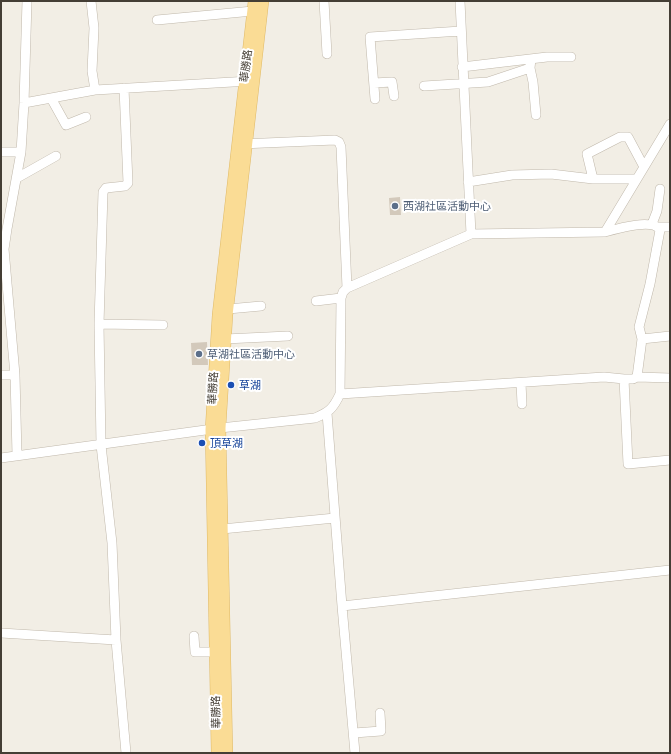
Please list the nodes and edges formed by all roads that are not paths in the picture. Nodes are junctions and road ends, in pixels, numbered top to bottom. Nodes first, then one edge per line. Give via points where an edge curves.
1 (27, 1) edge
2 (91, 1) edge
3 (263, 1) edge
4 (324, 1) edge
5 (460, 1) edge
6 (254, 6) edge
7 (157, 20) dead end
8 (461, 31) junction
9 (327, 54) dead end
10 (571, 57) dead end
11 (530, 64) junction
12 (462, 67) junction
13 (249, 81) junction
14 (374, 83) junction
15 (463, 85) junction
16 (424, 86) dead end
17 (124, 88) junction
18 (95, 90) junction
19 (394, 96) dead end
20 (51, 98) junction
21 (375, 99) dead end
22 (24, 103) junction
23 (536, 115) dead end
24 (86, 118) dead end
25 (670, 124) edge
26 (242, 144) junction
27 (1, 152) edge
28 (21, 152) junction
29 (56, 156) dead end
30 (644, 167) junction
31 (16, 178) junction
32 (593, 179) junction
33 (636, 179) junction
34 (468, 182) junction
35 (660, 189) dead end
36 (655, 226) junction
37 (670, 226) edge
38 (605, 232) junction
39 (471, 234) junction
40 (3, 249) edge
41 (347, 288) junction
42 (341, 298) junction
43 (316, 301) dead end
44 (261, 306) dead end
45 (228, 309) junction
46 (99, 324) junction
47 (163, 325) dead end
48 (288, 336) dead end
49 (670, 336) edge
50 (225, 340) junction
51 (642, 340) junction
52 (1, 375) edge
53 (15, 375) junction
54 (637, 377) junction
55 (670, 378) edge
56 (624, 379) junction
57 (521, 383) junction
58 (340, 394) junction
59 (522, 404) dead end
60 (327, 413) junction
61 (216, 429) junction
62 (101, 445) junction
63 (17, 456) junction
64 (1, 458) edge
65 (670, 460) edge
66 (335, 518) junction
67 (222, 529) junction
68 (670, 570) edge
69 (342, 606) junction
70 (1, 633) edge
71 (194, 636) dead end
72 (116, 640) junction
73 (215, 652) junction
74 (380, 714) dead end
75 (354, 733) junction
76 (126, 753) edge
77 (217, 753) edge
78 (226, 753) edge
79 (355, 753) edge

1 - 22 street
2 - 18 street via 94,28 92,71
3 - 13 main road, 華勝路
4 - 9 street
5 - 8 street
6 - 7 street
6 - 13 main road, 華勝路
8 - 12 street
8 - 14 street via 370,37
10 - 11 street via 547,57
11 - 12 street
11 - 15 street via 488,82
11 - 23 street
12 - 15 street
13 - 17 street
13 - 26 main road, 華勝路
14 - 19 street via 392,82
14 - 21 street
15 - 16 street
15 - 34 street
17 - 18 street
17 - 46 street via 128,183 124,186 106,188 103,192
18 - 20 street
20 - 22 street
20 - 24 street via 66,125
22 - 28 street
25 - 30 street
26 - 41 street via 335,140 339,142
26 - 45 main road, 華勝路
26 - 61 main road, 華勝路 via 218,315
27 - 28 street
28 - 31 street
29 - 31 street
30 - 32 street via 628,137 620,137 586,154
30 - 33 street
31 - 40 street
32 - 33 street
32 - 34 street via 551,174 512,175
33 - 38 street
34 - 39 street
35 - 36 street
36 - 37 street
36 - 38 street via 631,226
36 - 51 street via 660,233 639,327
38 - 39 street
39 - 41 street
40 - 53 street
41 - 42 street
42 - 43 street
42 - 58 street
44 - 45 street
45 - 50 main road, 華勝路
46 - 47 street
46 - 62 street
48 - 50 street
49 - 51 street
50 - 61 main road, 華勝路
51 - 54 street
52 - 53 street
53 - 63 street
54 - 55 street
54 - 56 street
56 - 57 street
56 - 65 street via 628,464
57 - 58 street
57 - 59 street
58 - 60 street
60 - 61 street via 315,418
60 - 66 street
61 - 62 street
61 - 67 main road, 華勝路
61 - 73 main road, 華勝路
62 - 63 street
62 - 72 street via 112,543
63 - 64 street
66 - 67 street
66 - 69 street
67 - 78 main road, 華勝路
68 - 69 street
69 - 75 street
70 - 72 street
71 - 73 street via 195,652
72 - 76 street
73 - 77 main road, 華勝路
74 - 75 street via 381,731
75 - 79 street

